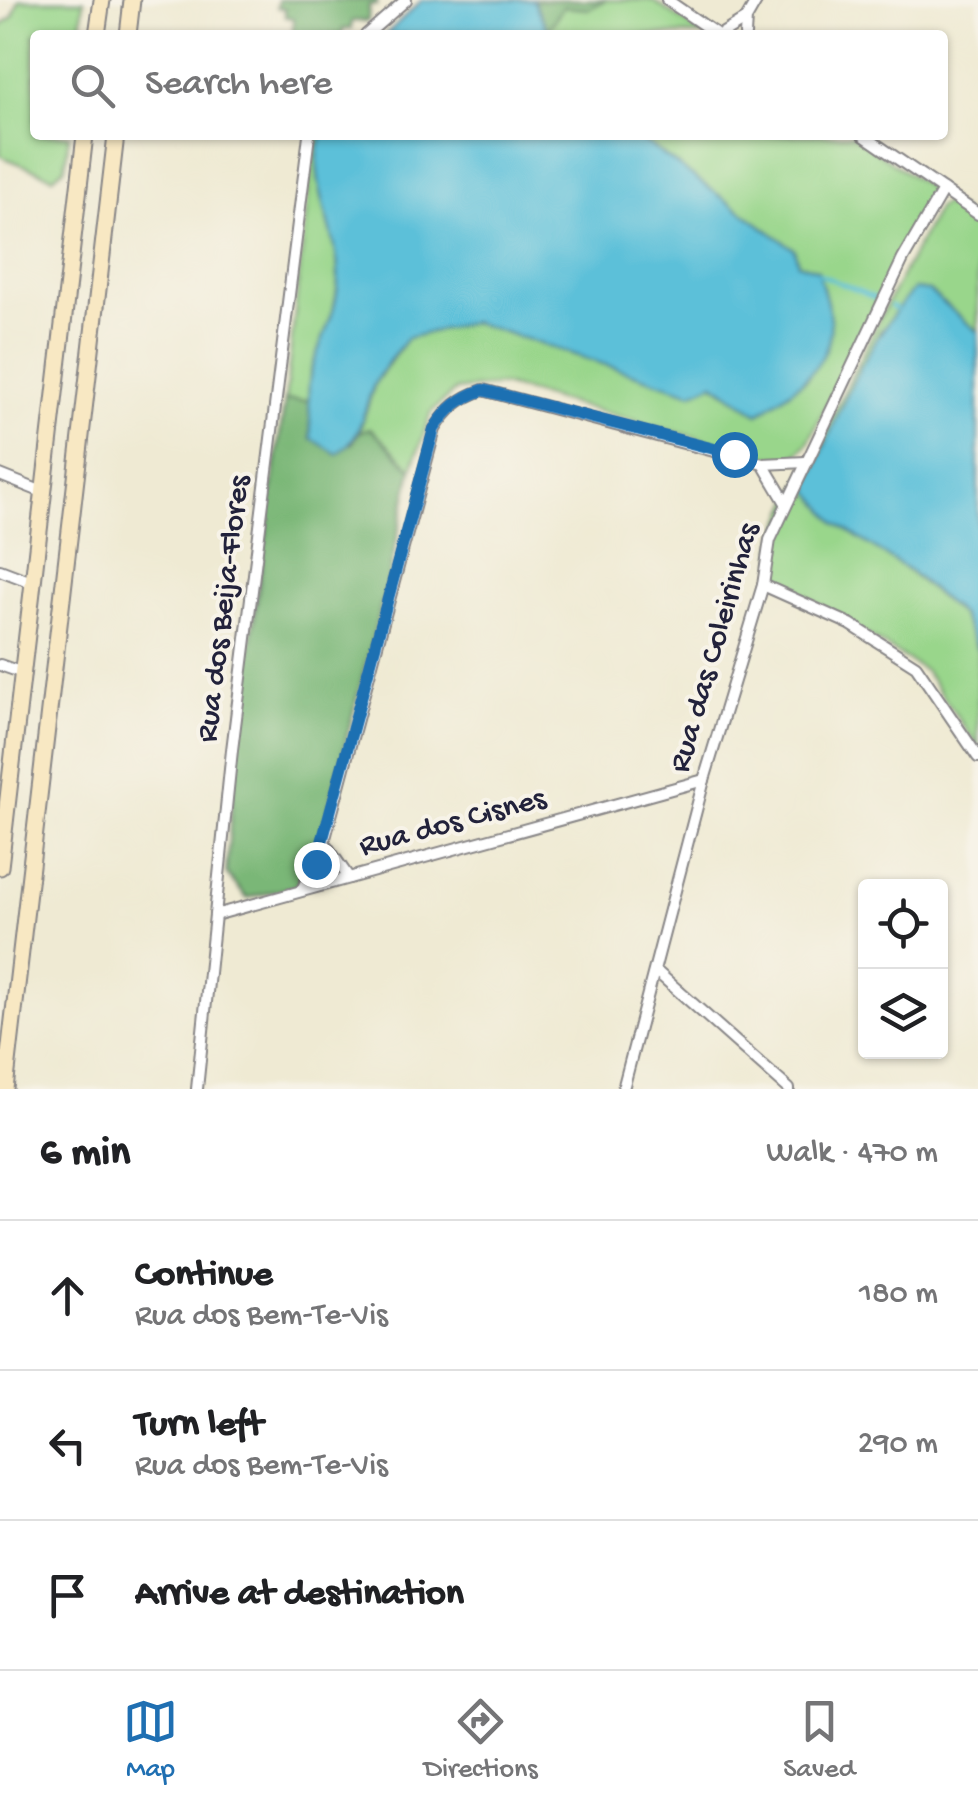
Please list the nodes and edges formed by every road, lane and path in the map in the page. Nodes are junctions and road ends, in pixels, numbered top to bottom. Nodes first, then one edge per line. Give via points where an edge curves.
1 (102, 0) edge
2 (132, 0) edge
3 (406, 0) edge
4 (667, 0) edge
5 (757, 0) edge
6 (746, 19) junction
7 (99, 30) edge
8 (129, 30) edge
9 (372, 30) edge
10 (712, 30) edge
11 (727, 30) edge
12 (745, 30) edge
13 (84, 140) edge
14 (115, 140) edge
15 (308, 140) edge
16 (870, 140) edge
17 (944, 190) junction
18 (978, 214) edge
19 (806, 462) junction
20 (763, 464) junction
21 (0, 476) edge
22 (45, 493) junction
23 (786, 504) junction
24 (0, 570) edge
25 (34, 583) junction
26 (763, 584) junction
27 (0, 665) edge
28 (23, 674) junction
29 (978, 757) edge
30 (6, 771) edge
31 (704, 780) junction
32 (8, 801) junction
33 (38, 804) junction
34 (5, 827) junction
35 (324, 842) junction
36 (0, 863) edge
37 (349, 878) junction
38 (302, 890) junction
39 (215, 915) junction
40 (24, 916) junction
41 (656, 971) junction
42 (4, 1089) edge
43 (197, 1089) edge
44 (623, 1089) edge
45 (789, 1089) edge

1 - 7 main road
2 - 8 main road
3 - 9 street
4 - 10 street
5 - 6 street
6 - 11 street
6 - 12 street
13 - 22 main road
14 - 33 main road
15 - 39 street, Rua dos Beija-Flores
16 - 17 street
17 - 18 street
17 - 19 street, Rua das Coleirinhas via 903,259
19 - 20 street
19 - 23 street, Rua das Coleirinhas
20 - 23 street
20 - 35 street via 483,390 447,409 434,429
21 - 22 street
22 - 25 main road
23 - 26 street, Rua das Coleirinhas via 770,540
24 - 25 street
25 - 28 main road
26 - 29 street via 850,624 916,666
26 - 31 street, Rua das Coleirinhas
27 - 28 street
28 - 30 main road
30 - 32 main road
31 - 37 street, Rua dos Cisnes
31 - 41 street, Rua das Coleirinhas
32 - 33 main road via 24,820
32 - 34 main road
33 - 40 main road
34 - 36 main road
34 - 40 main road via 18,824 24,832 17,900
35 - 37 street
35 - 38 street
37 - 38 street, Rua dos Cisnes
38 - 39 street, Rua dos Cisnes
39 - 43 street, Rua dos Beija-Flores
40 - 42 main road
41 - 44 street, Rua das Coleirinhas
41 - 45 street

